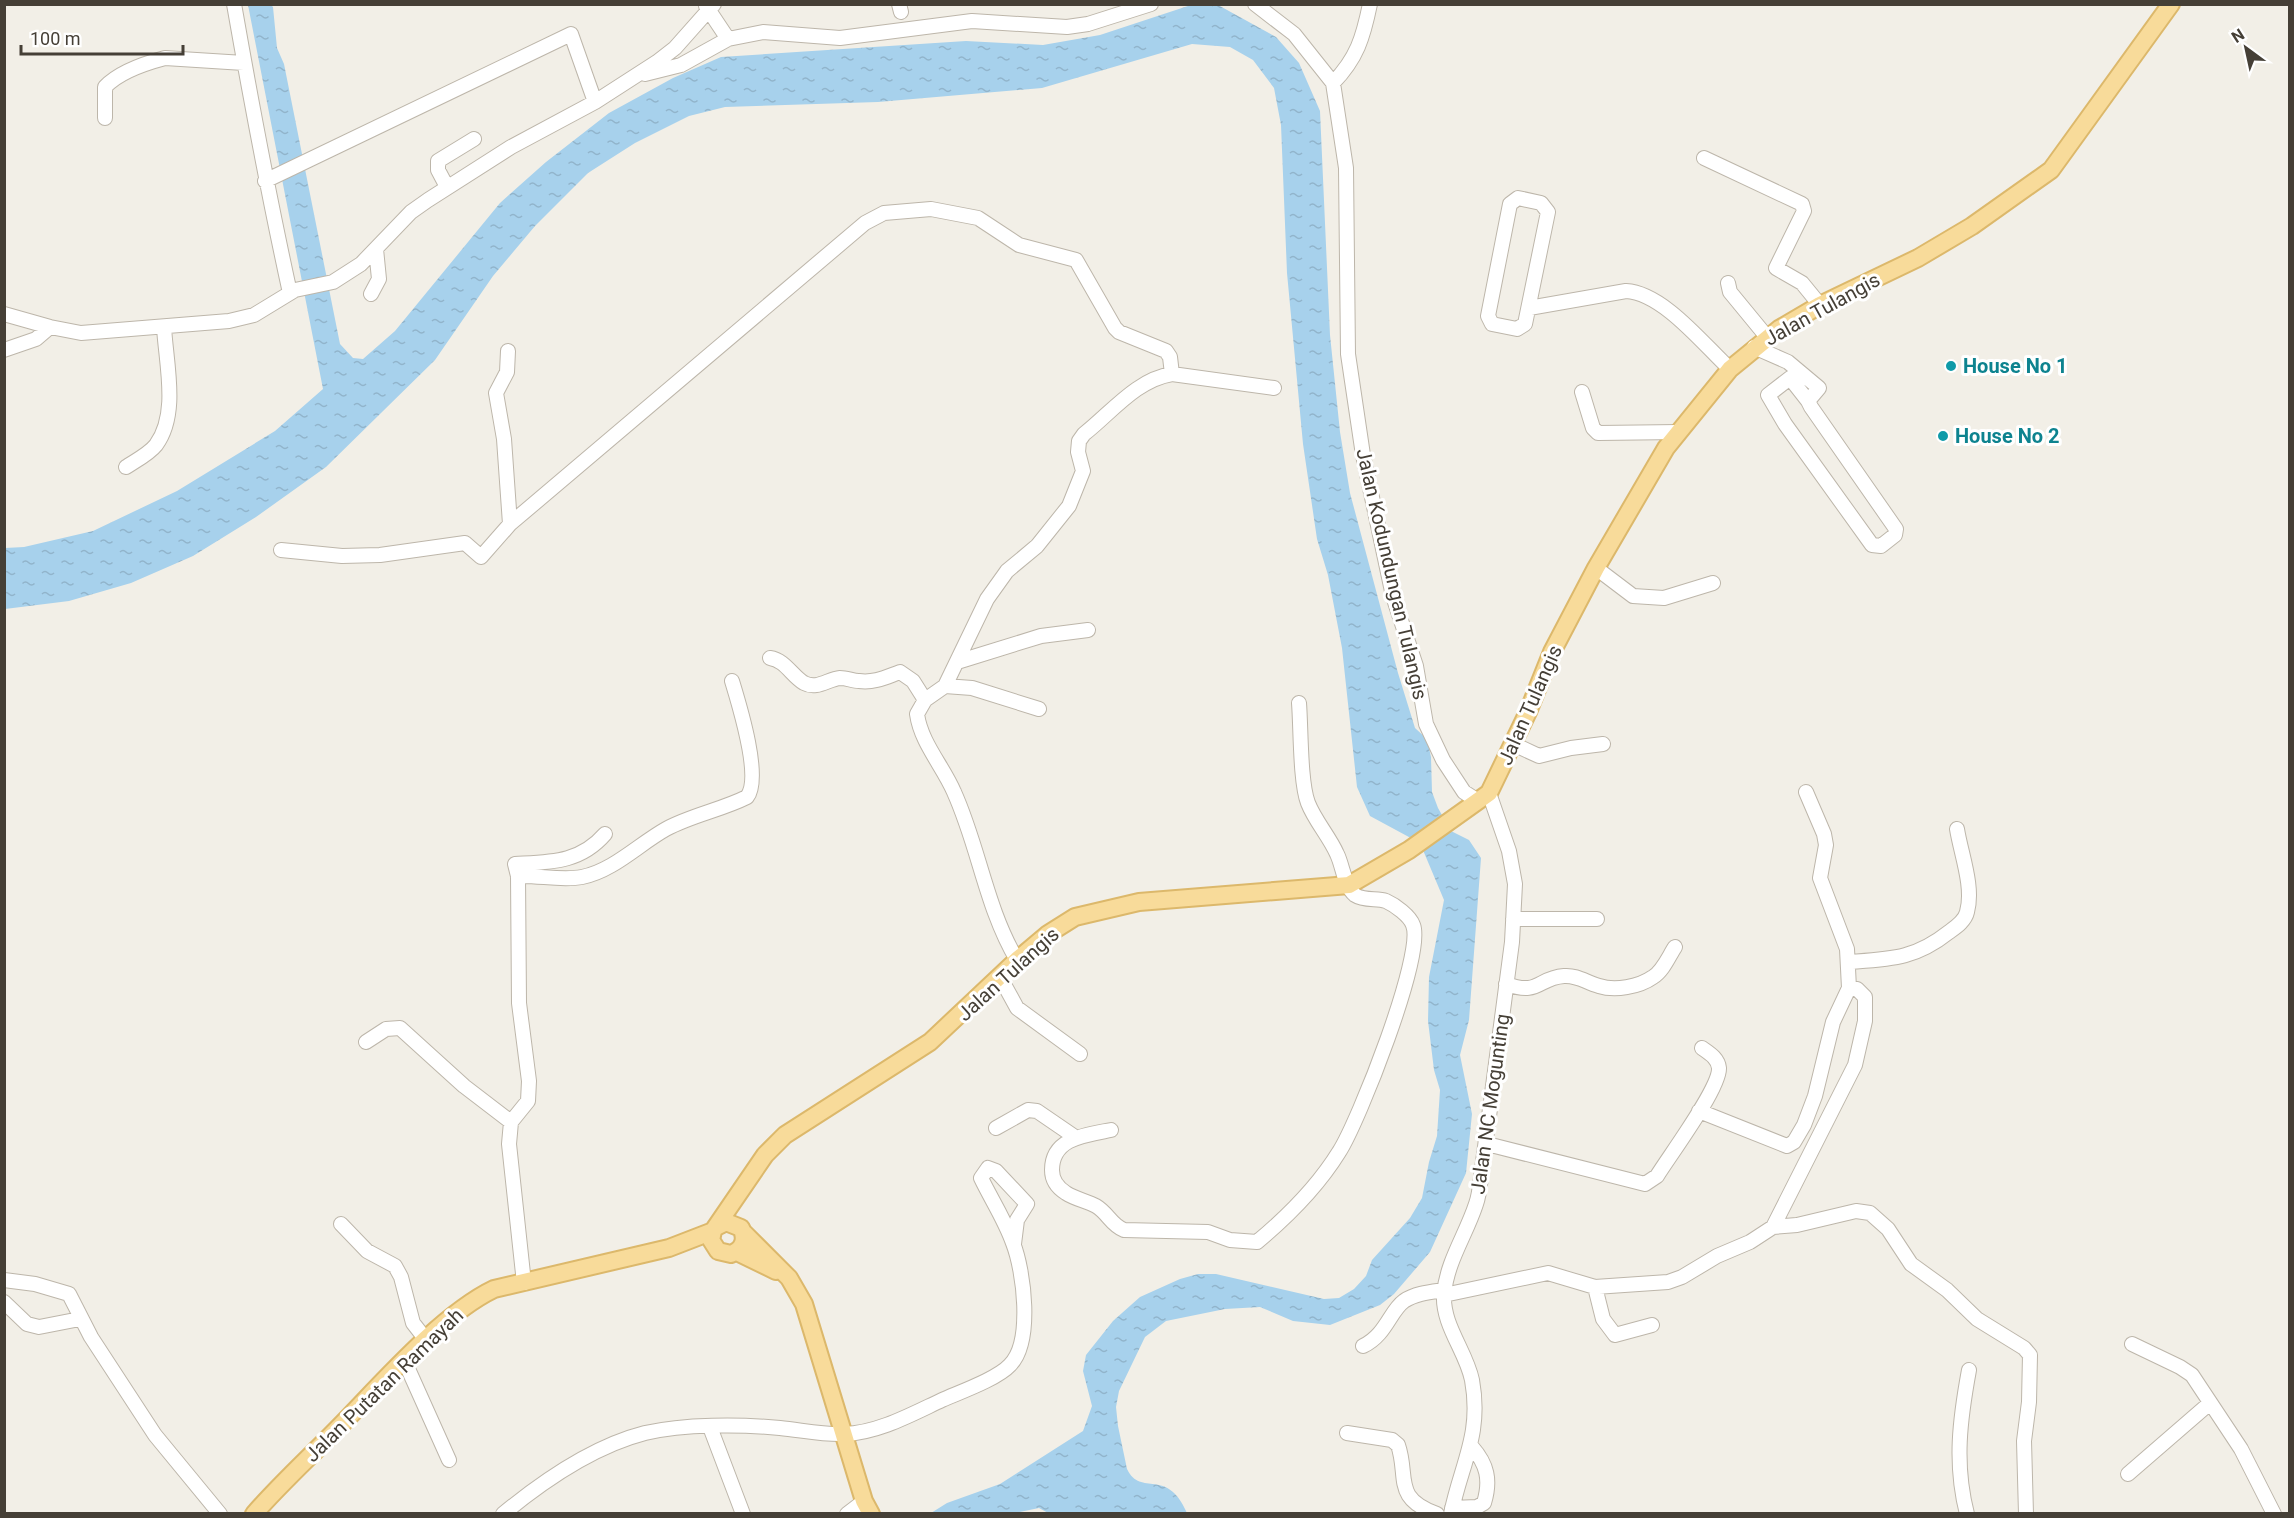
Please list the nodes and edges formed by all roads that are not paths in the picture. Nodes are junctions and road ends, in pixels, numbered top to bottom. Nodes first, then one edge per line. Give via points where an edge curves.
1 (234, 4) edge
2 (1151, 4) edge
3 (1255, 4) edge
4 (1370, 4) edge
5 (2170, 4) edge
6 (709, 7) edge
7 (728, 39) junction
8 (244, 63) junction
9 (637, 76) junction
10 (1333, 83) junction
11 (595, 102) junction
12 (105, 118) dead end
13 (474, 139) dead end
14 (1704, 158) dead end
15 (270, 178) junction
16 (447, 187) junction
17 (376, 249) junction
18 (1728, 283) dead end
19 (293, 292) junction
20 (371, 294) dead end
21 (1820, 305) junction
22 (1529, 308) junction
23 (4, 314) edge
24 (50, 327) junction
25 (164, 327) junction
26 (1764, 339) junction
27 (4, 350) edge
28 (508, 351) dead end
29 (1788, 362) junction
30 (1730, 369) junction
31 (1172, 374) junction
32 (1274, 388) dead end
33 (1582, 392) dead end
34 (1808, 401) junction
35 (1679, 432) junction
36 (126, 467) dead end
37 (510, 524) junction
38 (280, 550) dead end
39 (1596, 568) junction
40 (1713, 583) dead end
41 (1088, 630) dead end
42 (770, 658) dead end
43 (957, 662) junction
44 (732, 681) dead end
45 (945, 686) junction
46 (925, 700) junction
47 (1299, 703) dead end
48 (1039, 709) dead end
49 (1513, 744) junction
50 (1603, 744) dead end
51 (1806, 792) dead end
52 (1484, 797) junction
53 (1956, 829) dead end
54 (605, 834) dead end
55 (518, 876) junction
56 (1349, 885) junction
57 (1514, 919) junction
58 (1597, 919) dead end
59 (1675, 947) dead end
60 (1017, 960) junction
61 (1849, 962) junction
62 (1000, 976) junction
63 (1506, 984) junction
64 (1849, 988) junction
65 (366, 1042) dead end
66 (1701, 1048) dead end
67 (1080, 1054) dead end
68 (1699, 1111) junction
69 (512, 1122) junction
70 (996, 1128) dead end
71 (1111, 1130) dead end
72 (1075, 1137) junction
73 (1487, 1144) junction
74 (743, 1191) junction
75 (1010, 1220) dead end
76 (341, 1224) dead end
77 (1773, 1227) junction
78 (715, 1229) junction
79 (742, 1230) junction
80 (669, 1248) junction
81 (715, 1248) junction
82 (737, 1252) junction
83 (789, 1278) junction
84 (4, 1280) edge
85 (524, 1282) junction
86 (1594, 1287) junction
87 (1445, 1292) junction
88 (4, 1302) edge
89 (81, 1319) junction
90 (1652, 1325) dead end
91 (427, 1341) junction
92 (2132, 1344) dead end
93 (1363, 1346) dead end
94 (405, 1362) junction
95 (1969, 1370) dead end
96 (2210, 1403) junction
97 (710, 1427) junction
98 (1347, 1433) dead end
99 (844, 1434) junction
100 (1472, 1448) junction
101 (449, 1460) dead end
102 (2128, 1474) dead end
103 (867, 1507) edge
104 (1452, 1511) edge
105 (2268, 1511) edge
106 (220, 1514) edge
107 (254, 1514) edge
108 (503, 1514) edge
109 (743, 1514) edge
110 (847, 1514) edge
111 (1437, 1514) edge
112 (1967, 1514) edge
113 (2026, 1514) edge

1 - 8 street
2 - 7 street via 1067,27 972,21 840,38 763,32
3 - 10 street, Jalan Kodundungan Tulangis via 1294,34
4 - 10 street via 1351,64
5 - 21 main road, Jalan Tulangis via 2051,171 1927,253
6 - 7 street
6 - 9 street via 675,48
7 - 9 street via 681,65
8 - 12 street via 165,58 154,61 105,87
8 - 15 street
9 - 11 street
10 - 52 street, Jalan Kodundungan Tulangis via 1346,168 1348,354 1363,455 1393,596 1416,666 1425,724 1464,792
11 - 15 street via 571,34
11 - 16 street
13 - 16 street via 438,161
14 - 21 street via 1802,204 1804,211 1776,268 1802,283
15 - 19 street
16 - 17 street via 411,212
17 - 19 street via 362,264 333,282
17 - 20 street via 379,279
18 - 26 street via 1730,292
19 - 25 street via 241,319
21 - 26 main road, Jalan Tulangis
22 - 22 street via 1548,212 1541,203 1518,198 1510,204 1489,320 1517,329 1525,324
22 - 30 street via 1638,292 1662,305
23 - 24 street
24 - 25 street via 81,333
24 - 27 street via 36,339
25 - 36 street via 167,423 154,447
26 - 29 street
26 - 29 street
26 - 30 main road, Jalan Tulangis
28 - 37 street via 507,372 496,393 504,439
29 - 34 street via 1819,388
30 - 35 main road, Jalan Tulangis
31 - 32 street
31 - 37 street via 1166,351 1115,328 1076,260 1019,245 978,218 931,209 884,213 865,223
31 - 43 street via 1149,380 1084,434 1078,452 1083,471 1074,496 1037,546 1007,571 987,599
33 - 35 street via 1598,433
34 - 34 street via 1896,529 1895,535 1881,546 1872,545 1768,395 1790,378
35 - 39 main road, Jalan Tulangis
37 - 38 street via 481,556 465,543 380,555
39 - 40 street via 1632,596 1664,598
39 - 49 main road, Jalan Tulangis via 1552,652
41 - 43 street via 1041,636
42 - 46 street via 811,685 839,678 884,680 900,672 913,681
43 - 45 street
44 - 55 street via 747,732 752,787 747,797 665,830 585,876
45 - 46 street
45 - 48 street via 972,688
46 - 60 street via 917,714 923,737 954,792 998,922
47 - 56 street via 1306,798 1338,855
49 - 50 street via 1539,756
49 - 52 main road, Jalan Tulangis
51 - 61 street via 1826,845 1820,878
52 - 56 main road, Jalan Tulangis via 1409,850
52 - 57 street, Jalan NC Mogunting via 1509,851 1515,884
53 - 61 street via 1968,887 1964,920 1916,954
54 - 55 street via 593,848 580,854 515,864
55 - 69 street via 519,1003 529,1081 528,1101
56 - 60 main road, Jalan Tulangis via 1103,908 1075,917
56 - 72 street via 1355,895 1386,901 1403,913 1413,925 1414,946 1390,1036 1340,1152 1281,1222 1257,1242 1230,1240 1208,1232 1115,1227 1103,1211 1056,1185 1052,1161 1061,1146
57 - 58 street
57 - 63 street, Jalan NC Mogunting
59 - 63 street via 1654,977 1638,984 1616,988 1599,986 1577,976 1560,976 1531,990
60 - 62 main road, Jalan Tulangis
61 - 64 street
62 - 67 street via 1017,1008
62 - 74 main road, Jalan Tulangis via 930,1042 785,1135 765,1155
63 - 73 street, Jalan NC Mogunting
64 - 68 street via 1833,1022 1815,1096 1792,1144 1784,1145
64 - 77 street via 1857,989 1864,997 1865,1021 1855,1065
65 - 69 street via 386,1029 400,1028 464,1086
66 - 68 street via 1717,1061 1719,1070
68 - 73 street via 1657,1176 1645,1184
69 - 85 street via 509,1144
70 - 72 street via 1028,1110 1036,1111
71 - 72 street
73 - 87 street, Jalan NC Mogunting via 1477,1203 1449,1268
74 - 78 main road, Jalan Tulangis
74 - 79 main road, Jalan Tulangis
75 - 99 street via 1025,1324 1023,1344 1010,1365 904,1417
76 - 91 street via 367,1251 395,1266 413,1323
77 - 86 street via 1668,1282
77 - 113 street via 1797,1226 1856,1211 1870,1213 1888,1229 1911,1264 1947,1290 1977,1319 2028,1352 2032,1362 2024,1441
78 - 79 main road via 726,1222
78 - 80 main road, Jalan Putatan Ramayah
78 - 81 main road via 711,1240
79 - 82 main road via 744,1244
79 - 83 main road
80 - 81 main road, Jalan Putatan Ramayah
80 - 85 main road, Jalan Putatan Ramayah
81 - 82 main road via 726,1255
82 - 83 main road
83 - 99 main road via 804,1304
84 - 89 street via 69,1294
85 - 91 main road, Jalan Putatan Ramayah via 482,1295
86 - 87 street via 1548,1273
86 - 90 street via 1603,1319 1615,1335
87 - 93 street via 1422,1293 1402,1302 1373,1341
87 - 100 street, Jalan NC Mogunting via 1452,1331 1472,1379
88 - 89 street via 27,1324 39,1327
89 - 106 street via 155,1435
91 - 94 main road, Jalan Putatan Ramayah
92 - 96 street via 2180,1366 2192,1376
94 - 101 street
94 - 107 main road, Jalan Putatan Ramayah
95 - 112 street via 1958,1454
96 - 102 street
96 - 105 street via 2241,1449
97 - 99 street via 749,1426
97 - 108 street via 645,1433 614,1444 534,1490
97 - 109 street
98 - 111 street via 1392,1440 1398,1445 1407,1493
99 - 103 main road
100 - 104 street, Jalan NC Mogunting
100 - 104 street via 1488,1471 1484,1503
103 - 110 street

